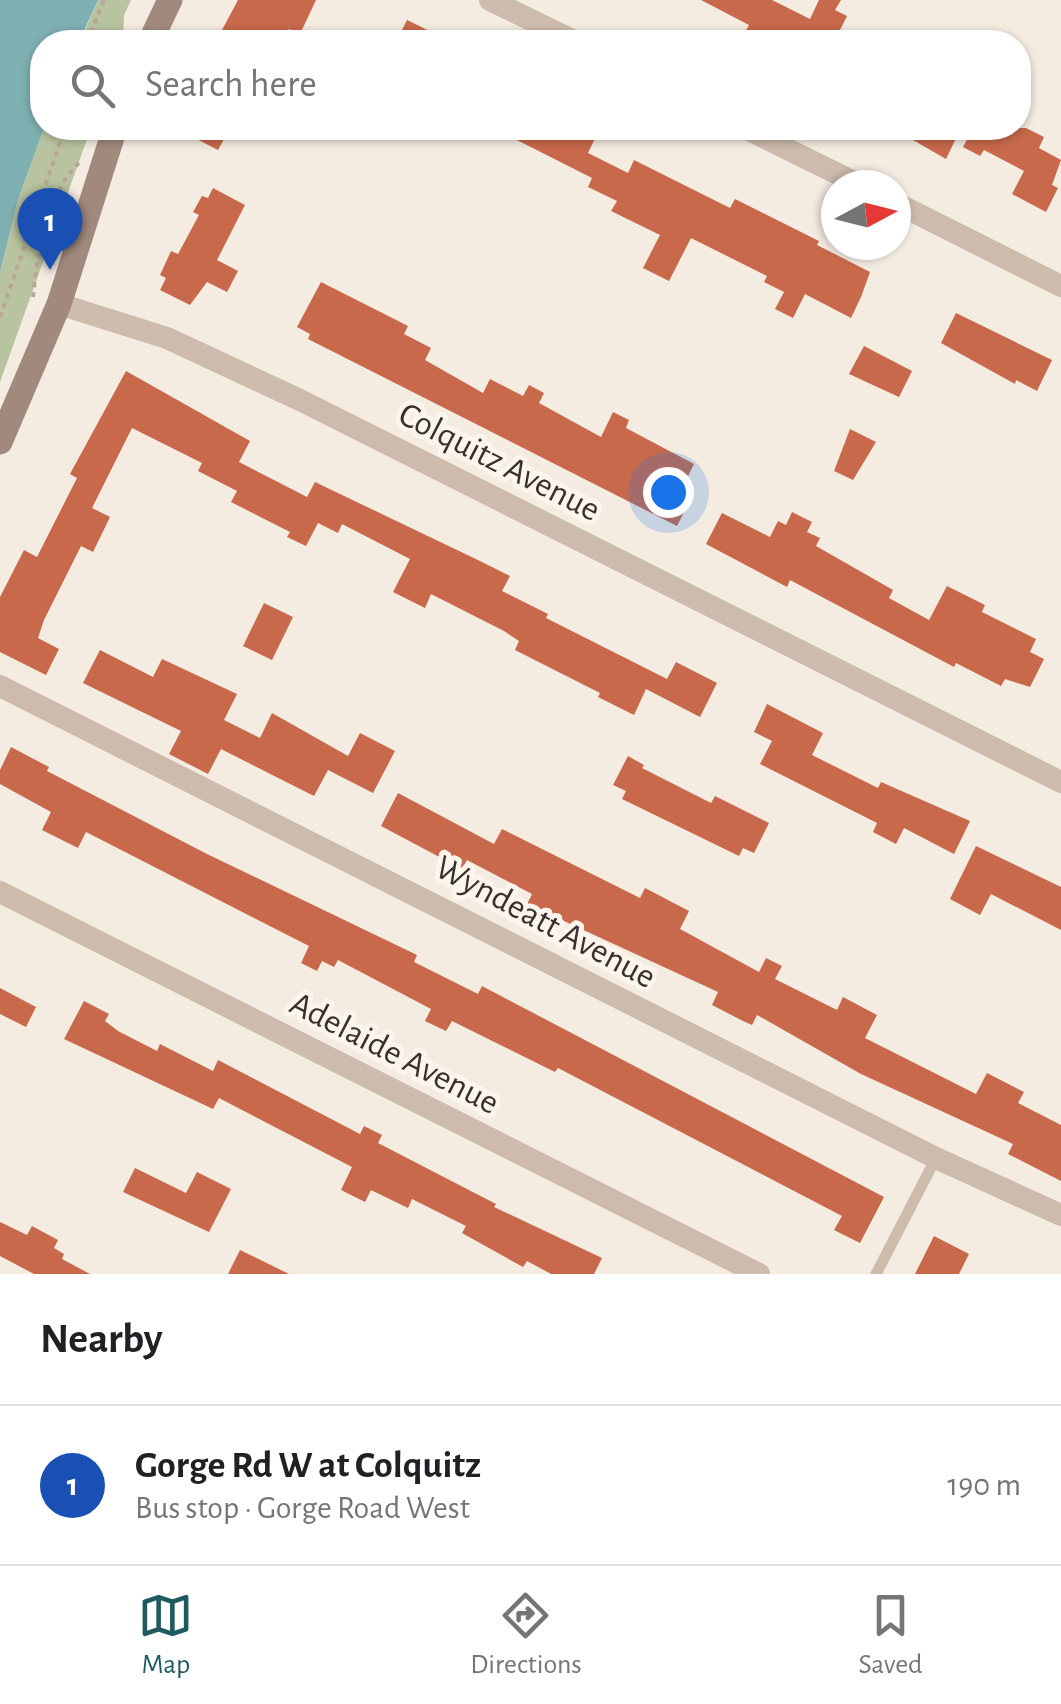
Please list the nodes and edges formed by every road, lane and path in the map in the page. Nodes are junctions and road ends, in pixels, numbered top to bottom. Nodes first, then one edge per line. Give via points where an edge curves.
1 (104, 0) edge
2 (170, 0) edge
3 (490, 0) edge
4 (92, 30) edge
5 (156, 30) edge
6 (551, 30) edge
7 (61, 140) edge
8 (111, 140) edge
9 (769, 140) edge
10 (85, 157) dead end
11 (830, 170) edge
12 (911, 211) edge
13 (1061, 286) edge
14 (59, 304) junction
15 (30, 309) dead end
16 (0, 317) edge
17 (0, 442) edge
18 (0, 686) edge
19 (1061, 782) edge
20 (0, 892) edge
21 (936, 1158) junction
22 (1061, 1216) edge
23 (759, 1274) edge
24 (876, 1274) edge

1 - 4 path
2 - 5 main road
3 - 6 street
7 - 16 path
8 - 14 main road
9 - 11 street
10 - 15 path via 66,175 35,265
12 - 13 street
14 - 17 main road
14 - 19 street, Colquitz Avenue via 167,338 300,400
18 - 21 street, Wyndeatt Avenue
20 - 23 street, Adelaide Avenue
21 - 22 street, Wyndeatt Avenue
21 - 24 lane

